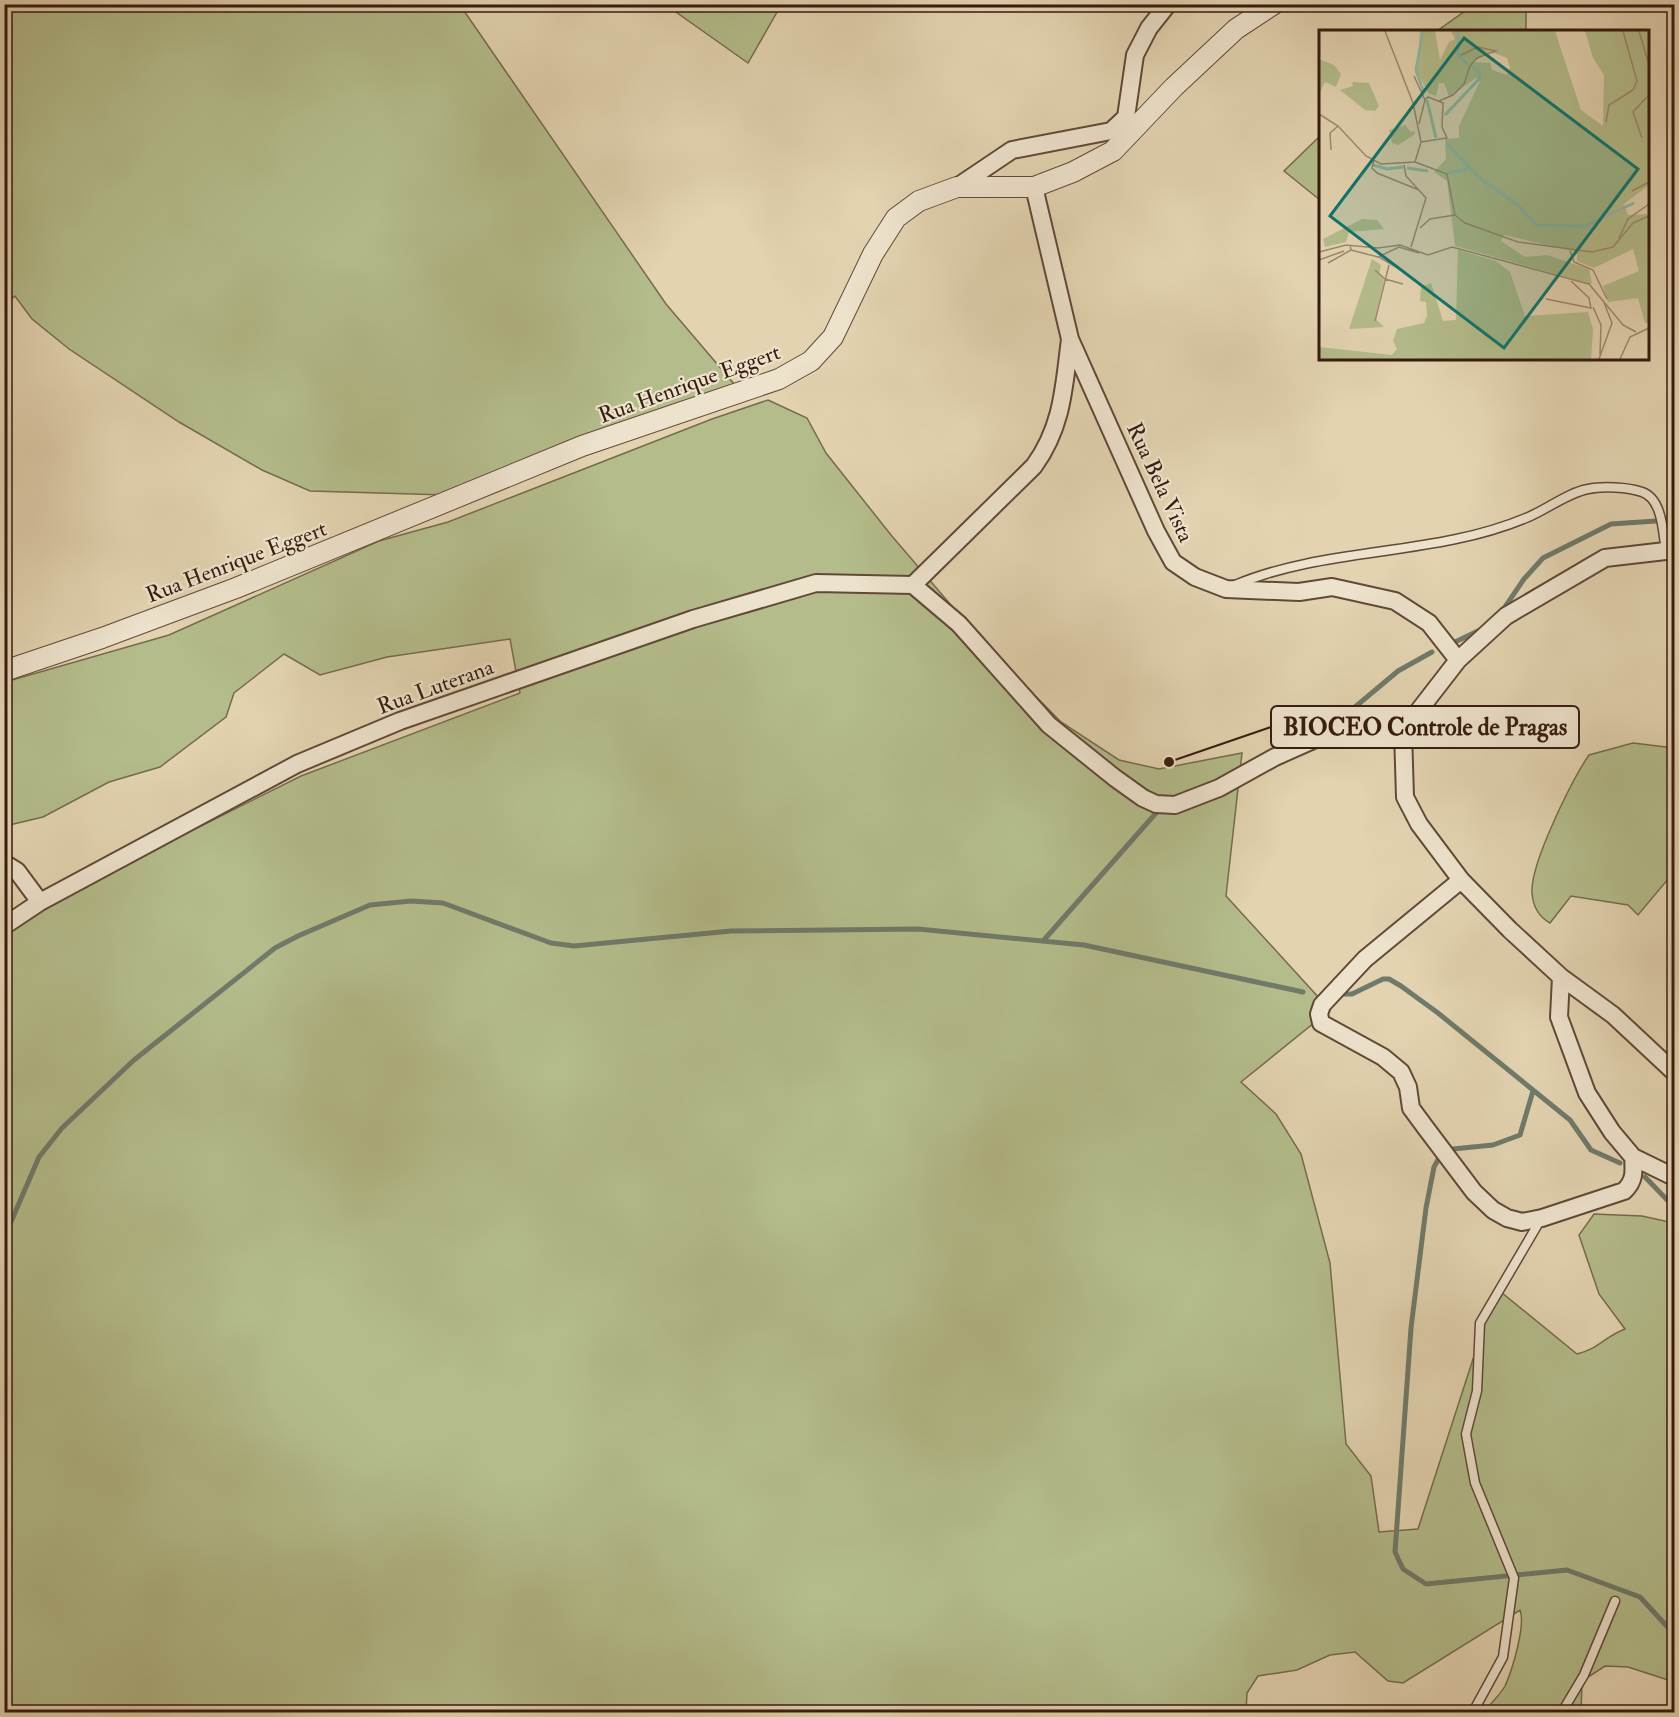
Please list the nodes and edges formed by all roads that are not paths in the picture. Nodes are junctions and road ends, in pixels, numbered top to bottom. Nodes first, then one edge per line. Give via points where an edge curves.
1 (1168, 4) edge
2 (1274, 4) edge
3 (957, 186) junction
4 (1034, 187) junction
5 (1070, 339) junction
6 (1670, 551) edge
7 (914, 585) junction
8 (1226, 589) junction
9 (1458, 660) junction
10 (4, 671) edge
11 (1403, 731) junction
12 (4, 863) edge
13 (1461, 880) junction
14 (40, 902) junction
15 (4, 926) edge
16 (1561, 977) junction
17 (1674, 1072) edge
18 (1633, 1157) junction
19 (1674, 1177) edge
20 (1542, 1218) junction
21 (1615, 1601) dead end
22 (1473, 1713) edge
23 (1562, 1713) edge

1 - 3 street via 1135,55 1126,117 1111,131 1012,150
2 - 4 street, Rua Henrique Eggert via 1236,29 1113,151
3 - 4 street, Rua Henrique Eggert
3 - 10 street, Rua Henrique Eggert via 919,201 896,218 832,337 811,361 779,379 582,446 236,588
4 - 5 street, Rua Bela Vista
5 - 7 street via 1060,409 1046,449 1034,466
5 - 8 street, Rua Bela Vista via 1173,562 1195,577
6 - 8 lane via 1656,504 1645,492 1587,489 1526,519 1451,542 1347,554 1270,570
6 - 9 street via 1605,558 1506,616
7 - 11 street via 959,624 1049,725 1115,778 1156,804 1175,805 1219,788 1338,729
7 - 14 street, Rua Luterana via 816,583 693,619 400,721 297,764
8 - 9 street, Rua Bela Vista via 1299,592 1332,587 1395,601 1429,623
9 - 11 street
11 - 13 street via 1405,797 1419,824
12 - 14 street via 17,871
13 - 16 street
13 - 20 street via 1365,959 1322,1005 1321,1023 1383,1057 1401,1072 1412,1108 1474,1192 1493,1210 1522,1222
14 - 15 street, Rua Luterana
16 - 17 street via 1612,1015
16 - 18 street via 1559,1017 1587,1093
18 - 19 street
18 - 20 street via 1634,1175 1623,1191
20 - 22 lane via 1480,1323 1477,1391 1466,1434 1475,1483 1514,1578 1503,1657
21 - 23 lane via 1584,1675

